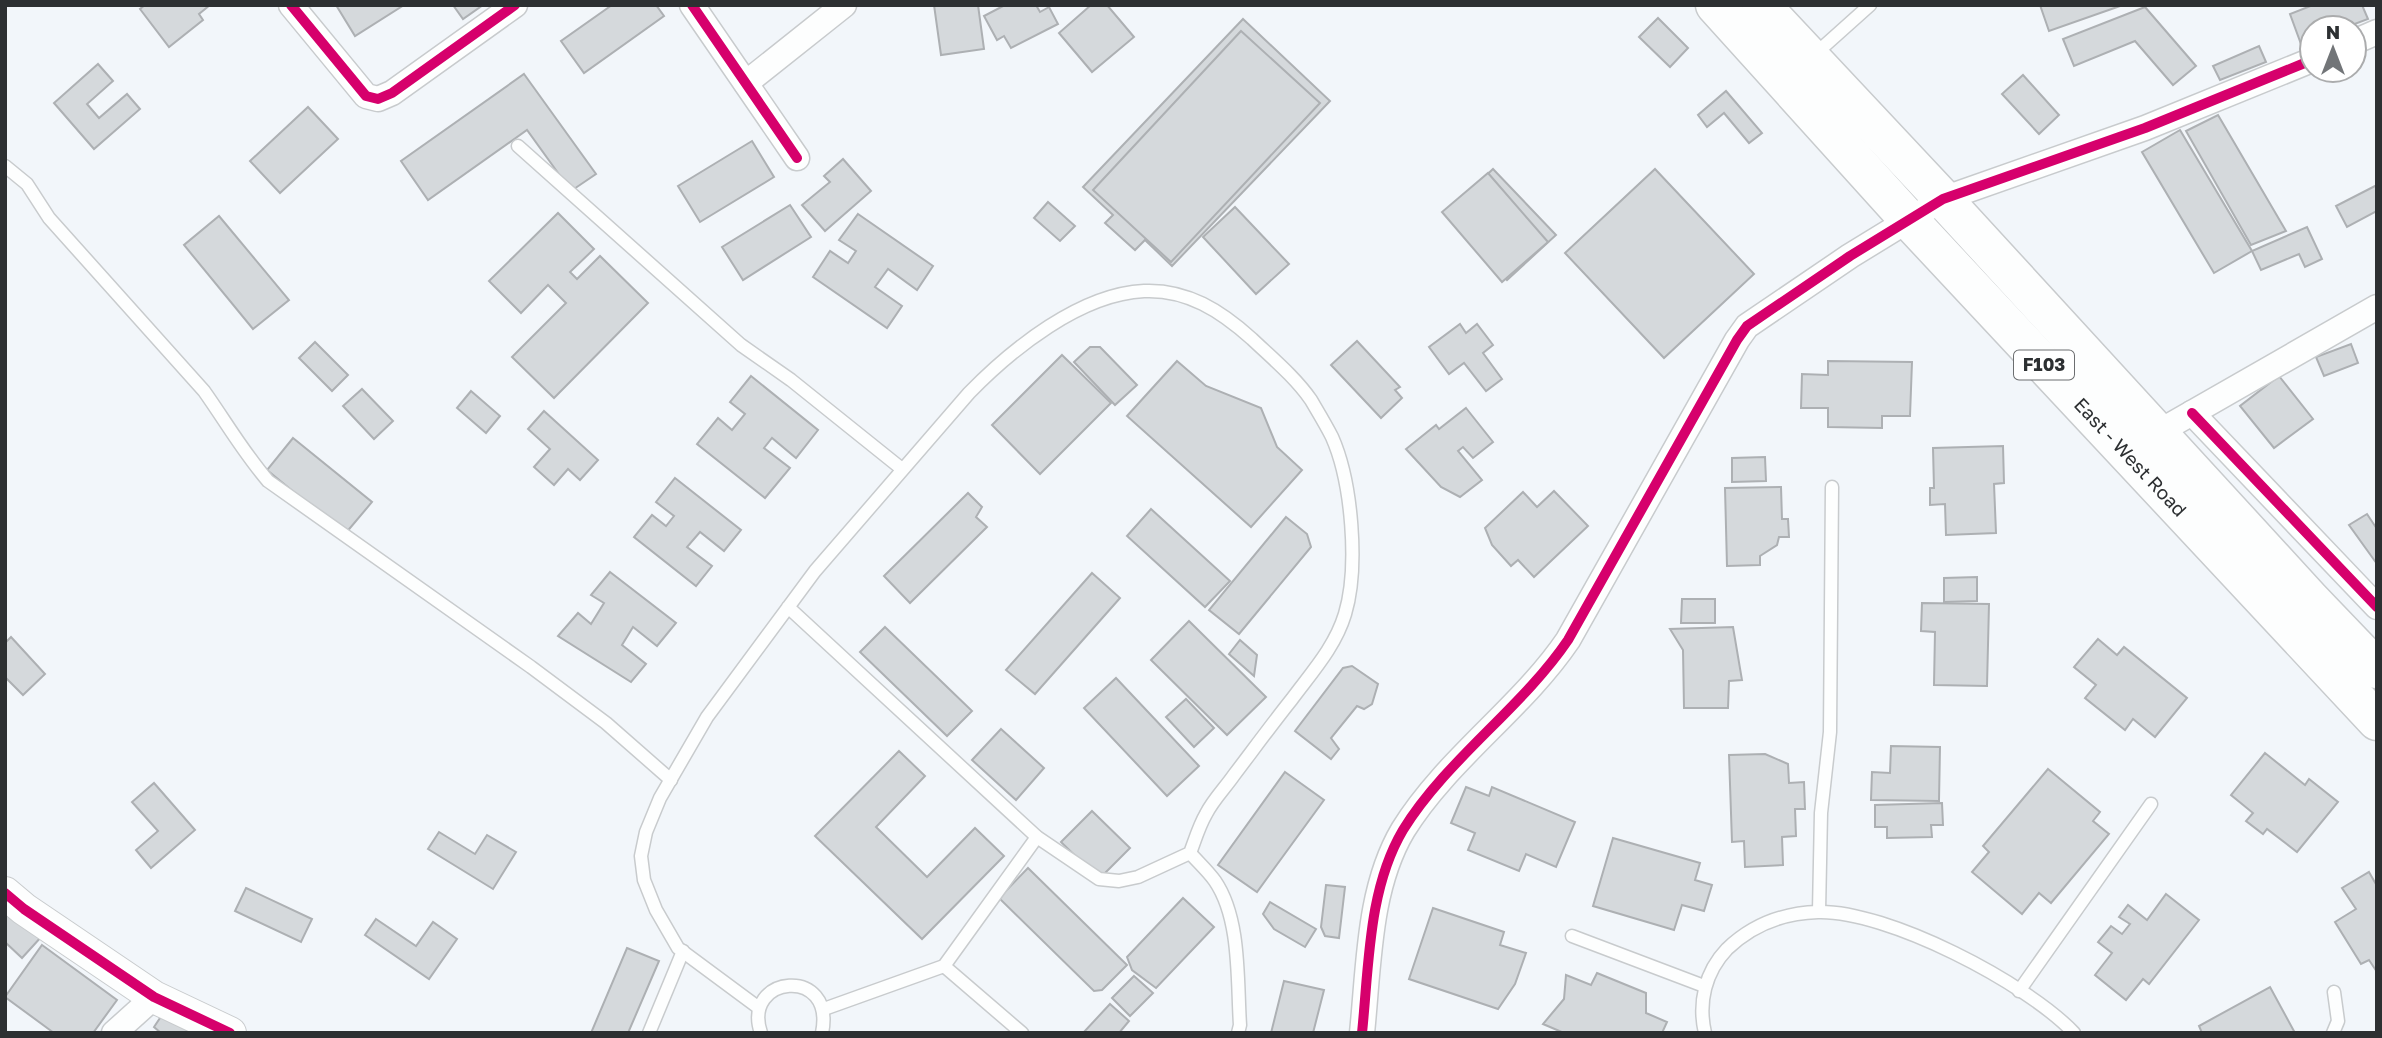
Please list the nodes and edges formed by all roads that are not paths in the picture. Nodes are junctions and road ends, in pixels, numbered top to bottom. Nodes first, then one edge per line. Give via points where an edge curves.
1 (291, 5) edge
2 (515, 5) edge
3 (692, 5) edge
4 (844, 5) edge
5 (1715, 5) edge
6 (1761, 5) edge
7 (1870, 5) edge
8 (1810, 58) junction
9 (2298, 66) edge
10 (746, 83) junction
11 (518, 146) dead end
12 (797, 158) dead end
13 (5, 166) edge
14 (1943, 200) junction
15 (1909, 221) junction
16 (2377, 307) edge
17 (2192, 413) junction
18 (2157, 433) junction
19 (902, 469) junction
20 (1832, 487) dead end
21 (788, 607) junction
22 (2377, 607) edge
23 (2377, 669) edge
24 (2377, 721) edge
25 (671, 780) junction
26 (2151, 804) dead end
27 (1037, 837) junction
28 (1190, 853) junction
29 (5, 893) edge
30 (1819, 911) junction
31 (1572, 936) dead end
32 (682, 951) junction
33 (944, 966) junction
34 (1704, 986) junction
35 (2019, 991) junction
36 (2333, 992) dead end
37 (154, 997) junction
38 (759, 1008) junction
39 (824, 1009) junction
40 (114, 1033) edge
41 (230, 1033) edge
42 (649, 1033) edge
43 (761, 1033) edge
44 (822, 1033) edge
45 (1022, 1033) edge
46 (1238, 1033) edge
47 (1362, 1033) edge
48 (1705, 1033) edge
49 (2074, 1033) edge
50 (2333, 1033) edge

1 - 2 street via 366,96 378,99
3 - 10 street
4 - 10 street
5 - 15 main road, East - West Road / F103
6 - 8 main road, East - West Road / F103
7 - 8 lane
8 - 14 main road, East - West Road / F103
9 - 14 street via 2145,128
10 - 12 street
11 - 19 lane via 741,345
13 - 25 lane via 27,184 49,218 204,391 268,481 531,667 606,723
14 - 15 street
14 - 18 main road, East - West Road / F103
15 - 24 main road, East - West Road / F103
15 - 47 street via 1747,326 1557,656 1415,813 1392,853 1378,897
16 - 17 street
17 - 18 street
17 - 22 street
18 - 23 main road, East - West Road / F103
19 - 21 lane
19 - 28 lane via 992,369 1019,348 1063,318 1107,298 1143,291 1187,296 1213,308 1282,367 1310,398 1332,437 1344,476 1352,531 1352,573 1345,614 1325,657 1206,813
20 - 30 lane via 1830,732 1821,813
21 - 25 lane via 707,718
21 - 27 lane
25 - 32 lane via 646,832 641,856 644,880 656,910
26 - 35 lane
27 - 28 lane via 1099,879 1138,877
27 - 33 lane
28 - 46 lane via 1216,881 1228,907 1237,964
29 - 37 street
30 - 34 lane via 1777,917 1739,938 1719,957
30 - 35 lane via 1906,931 1978,964
31 - 34 lane
32 - 38 lane
32 - 42 lane
33 - 39 lane
33 - 45 lane
34 - 48 lane via 1701,1016
35 - 49 lane
36 - 50 lane via 2338,1021
37 - 40 street
37 - 41 street
38 - 39 lane via 766,995 789,985 810,991
38 - 43 lane
39 - 44 lane

